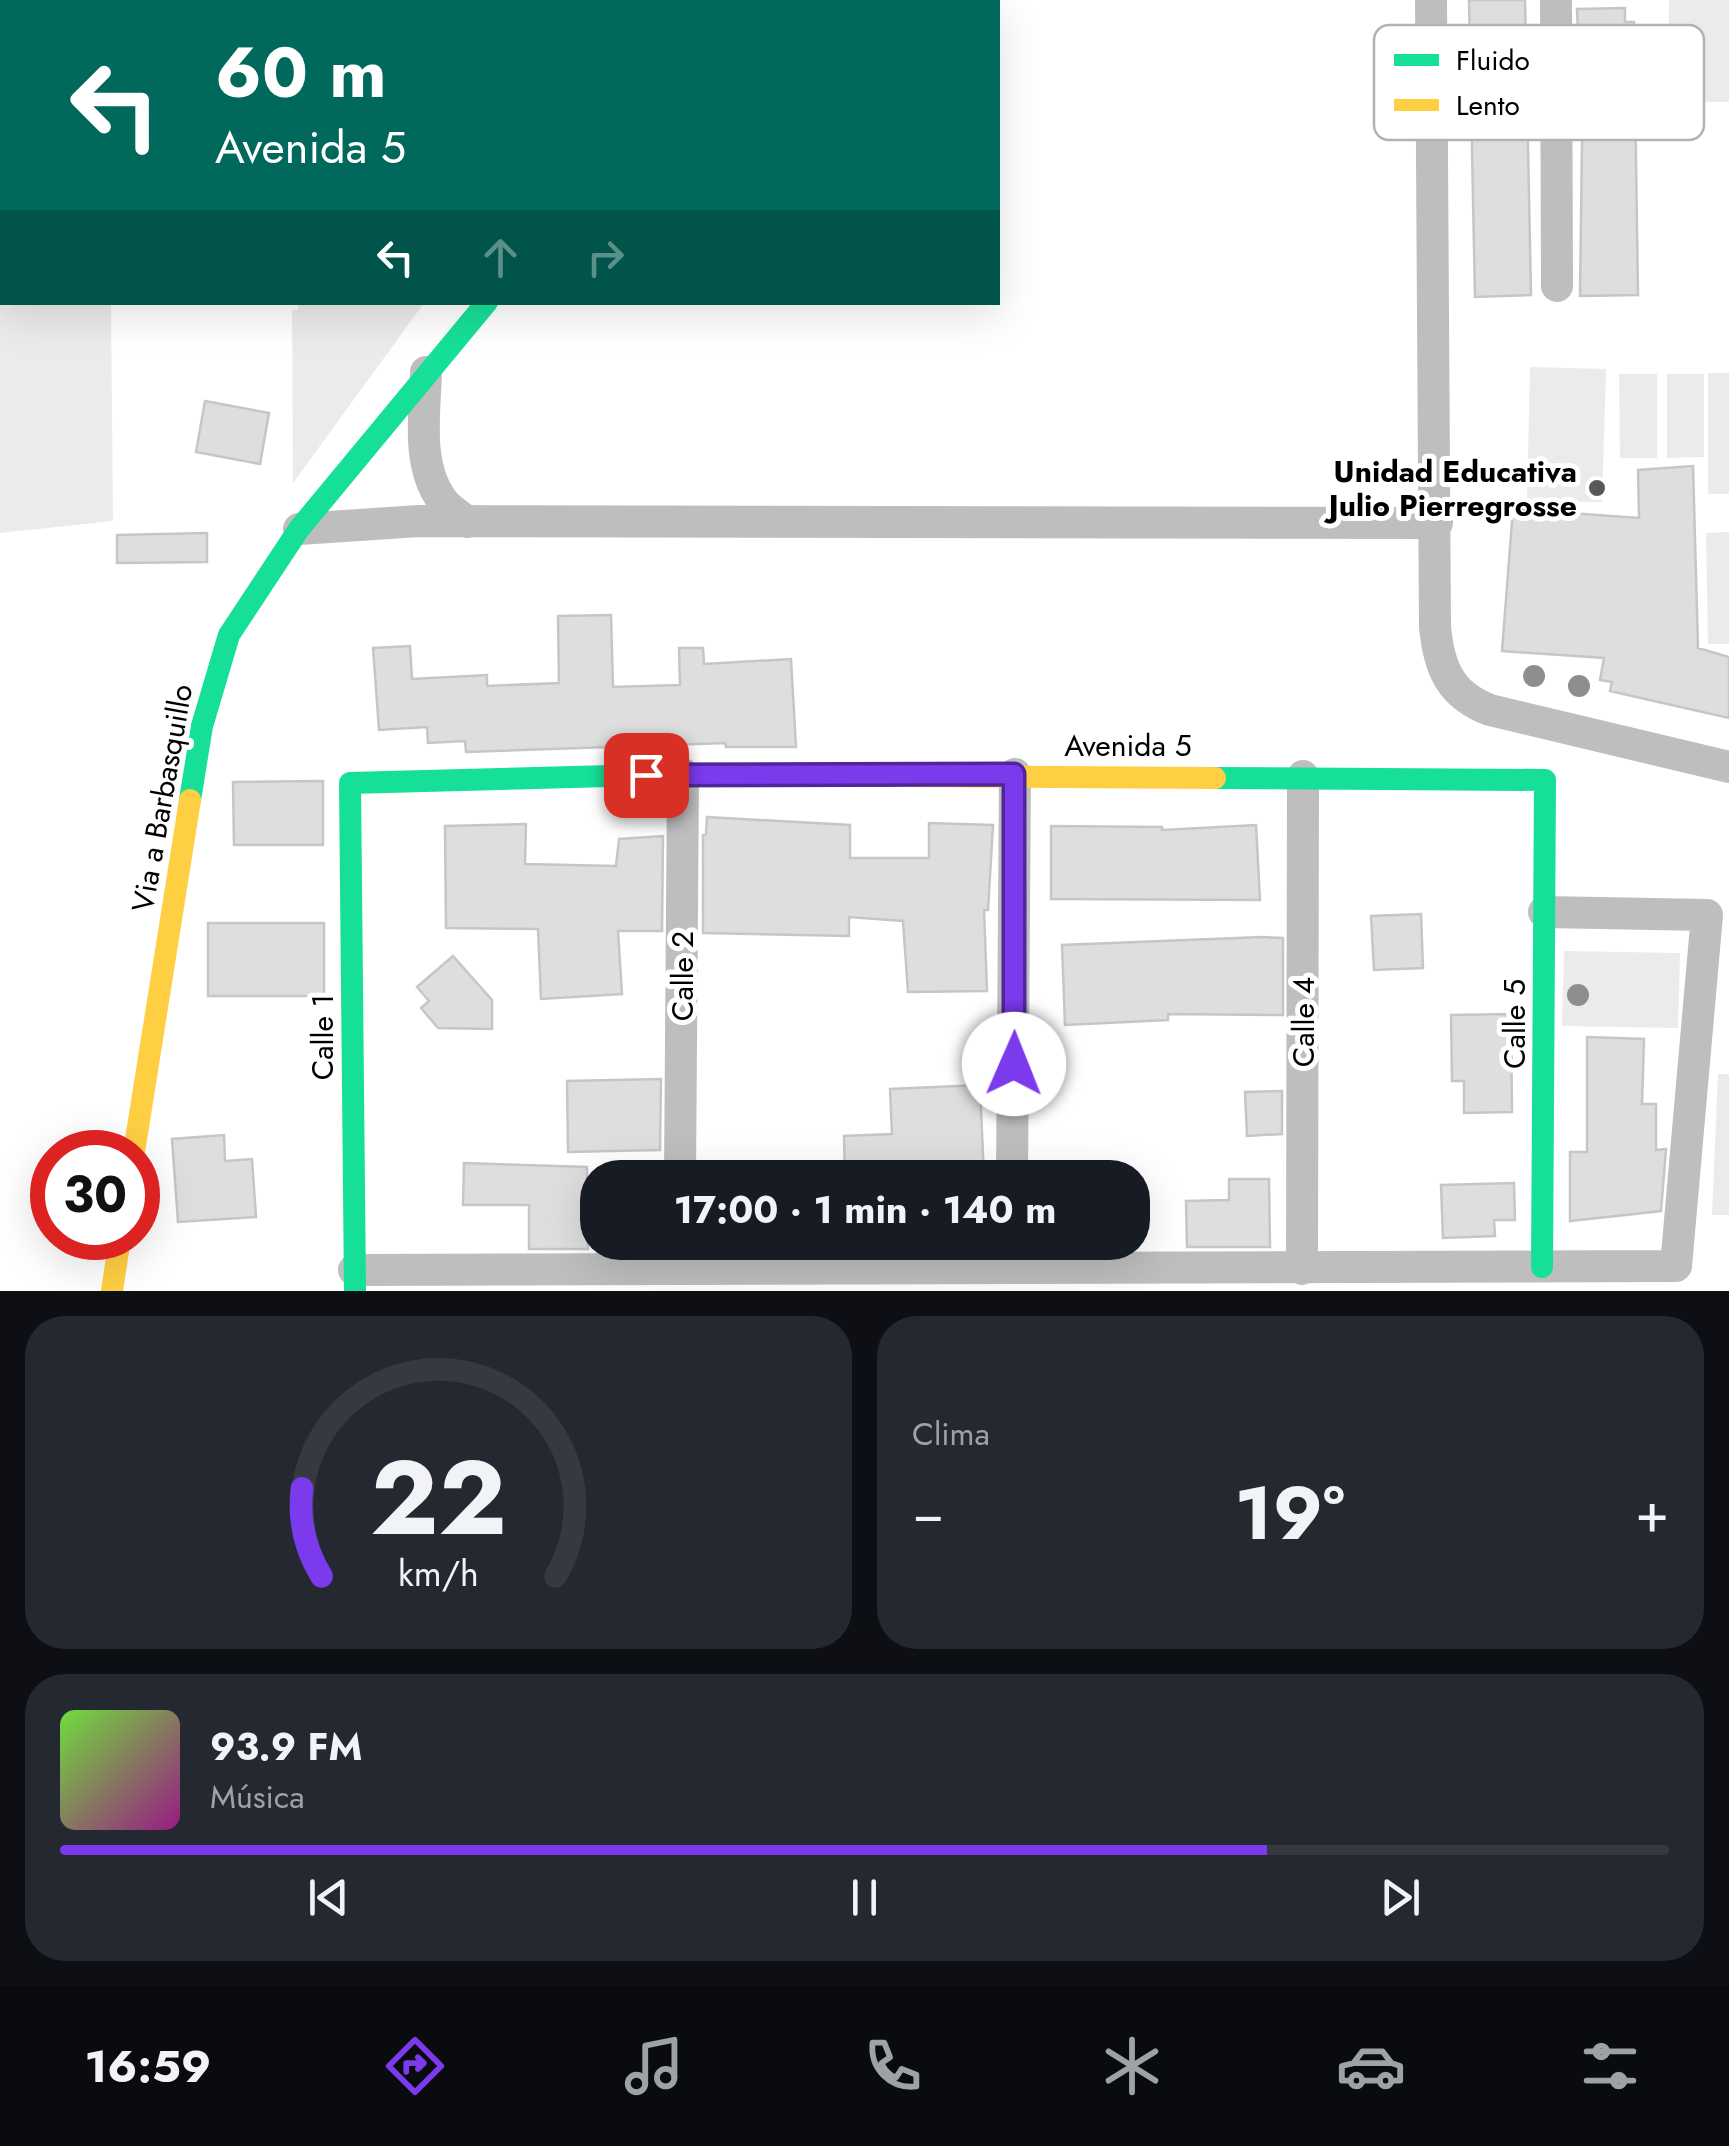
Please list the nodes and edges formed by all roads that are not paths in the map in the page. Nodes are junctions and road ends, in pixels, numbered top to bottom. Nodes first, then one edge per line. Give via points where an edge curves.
1 (1431, 0) edge
2 (1556, 0) edge
3 (1431, 25) edge
4 (1556, 25) edge
5 (1433, 140) edge
6 (1556, 140) edge
7 (1557, 286) dead end
8 (484, 305) edge
9 (426, 372) junction
10 (466, 522) junction
11 (1437, 523) junction
12 (299, 530) junction
13 (1729, 767) edge
14 (683, 774) junction
15 (1014, 774) junction
16 (1303, 776) junction
17 (1545, 780) joint
18 (350, 782) joint
19 (1544, 912) junction
20 (138, 1130) edge
21 (680, 1160) edge
22 (1012, 1160) edge
23 (117, 1260) edge
24 (614, 1260) edge
25 (817, 1260) edge
26 (1011, 1267) edge
27 (1542, 1267) junction
28 (1302, 1269) junction
29 (354, 1280) edge
30 (112, 1291) edge

1 - 3 street
2 - 4 street
5 - 11 street
6 - 7 street
8 - 9 street, Via a Barbasquillo
9 - 10 street via 430,471 442,500
9 - 12 street, Via a Barbasquillo
10 - 11 street
10 - 12 street
11 - 13 street via 1438,656 1469,702
12 - 20 street, Via a Barbasquillo via 229,636 212,682
14 - 15 street, Avenida 5
14 - 18 street, Avenida 5
14 - 21 street, Calle 2
15 - 16 street, Avenida 5
15 - 22 street
16 - 17 street, Avenida 5
16 - 28 street, Calle 4
17 - 19 street, Calle 5
18 - 29 street, Calle 1
19 - 27 street, Calle 5
19 - 27 street via 1708,915 1676,1266
23 - 30 street
24 - 29 street
25 - 26 street
26 - 28 street
27 - 28 street

